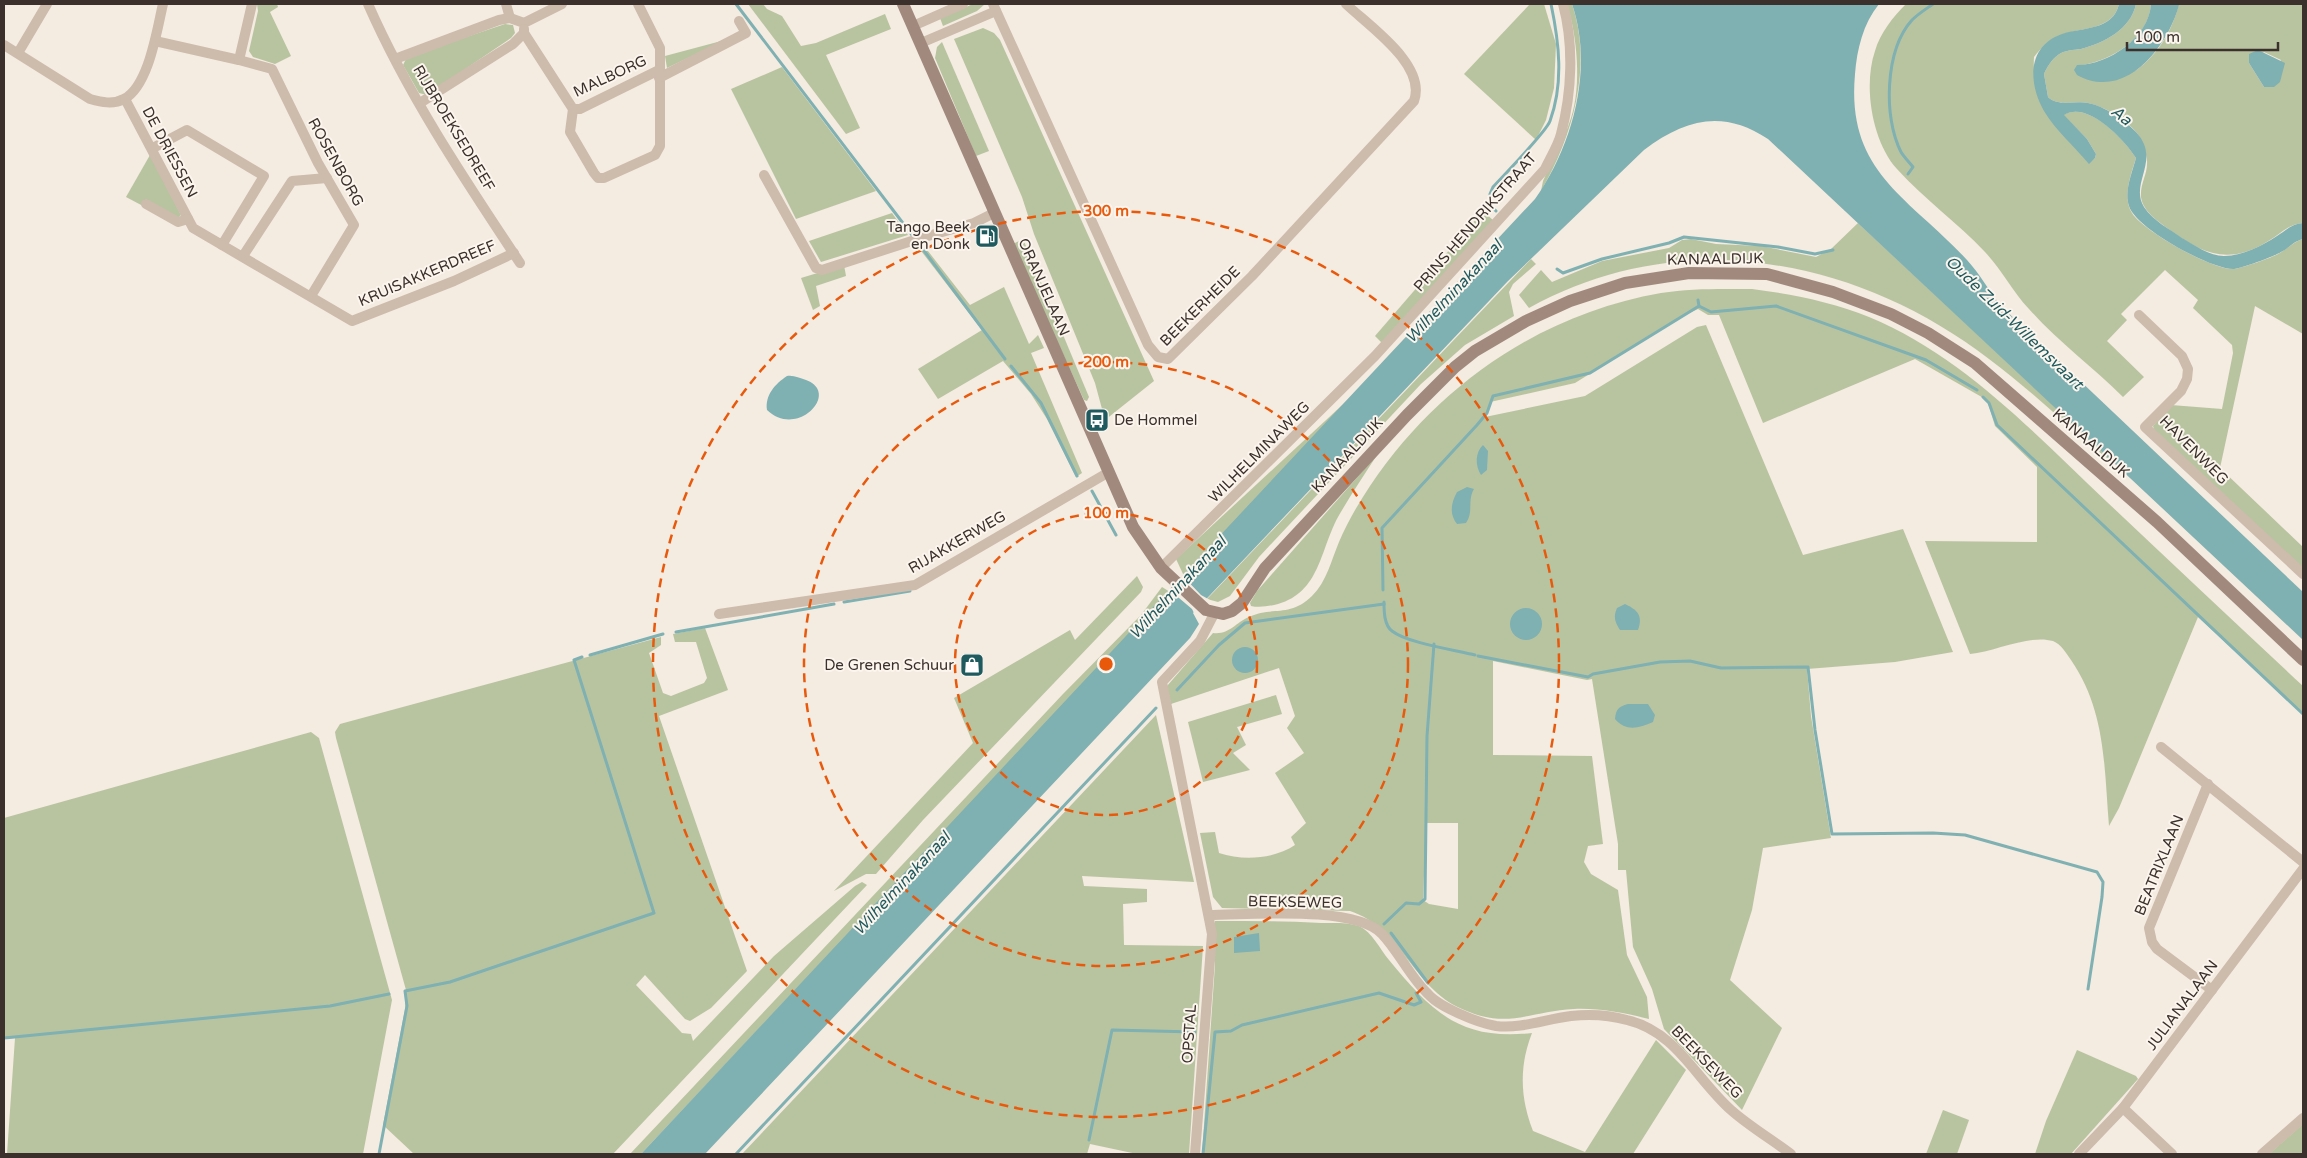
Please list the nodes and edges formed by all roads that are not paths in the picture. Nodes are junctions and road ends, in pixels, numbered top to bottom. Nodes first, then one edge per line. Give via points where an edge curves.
1 (47, 4) edge
2 (163, 4) edge
3 (252, 4) edge
4 (368, 4) edge
5 (506, 4) edge
6 (562, 4) edge
7 (638, 4) edge
8 (904, 4) edge
9 (963, 4) edge
10 (1346, 4) edge
11 (1563, 4) edge
12 (995, 7) edge
13 (510, 18) junction
14 (739, 21) dead end
15 (913, 26) junction
16 (524, 28) junction
17 (154, 42) junction
18 (921, 43) junction
19 (4, 45) edge
20 (18, 53) junction
21 (395, 59) junction
22 (239, 60) junction
23 (659, 74) junction
24 (125, 99) junction
25 (420, 103) junction
26 (573, 109) junction
27 (153, 148) junction
28 (764, 175) dead end
29 (326, 178) junction
30 (146, 204) dead end
31 (994, 213) junction
32 (188, 219) junction
33 (222, 245) junction
34 (514, 253) junction
35 (243, 256) junction
36 (520, 263) dead end
37 (311, 296) junction
38 (2139, 315) dead end
39 (1375, 356) joint
40 (1109, 472) junction
41 (1162, 568) junction
42 (2303, 574) edge
43 (1210, 612) junction
44 (719, 614) dead end
45 (2303, 660) edge
46 (2161, 747) dead end
47 (2208, 784) junction
48 (2303, 862) edge
49 (2303, 869) edge
50 (1209, 915) junction
51 (2212, 990) junction
52 (2123, 1108) junction
53 (2303, 1118) edge
54 (1195, 1154) edge
55 (1792, 1154) edge
56 (2079, 1154) edge
57 (2172, 1154) edge
58 (2262, 1154) edge

1 - 20 street
2 - 17 street
3 - 22 street
4 - 21 street, RIJBROEKSEDREEF
5 - 13 street
6 - 16 street
7 - 23 street, MALBORG via 660,48
8 - 15 main road, ORANJELAAN
9 - 15 street
10 - 12 street, BEEKERHEIDE via 1407,61 1416,79 1418,92 1414,101 1252,276 1168,359 1158,357 1148,345
11 - 39 street, PRINS HENDRIKSTRAAT via 1570,30 1569,94 1561,136 1545,169
12 - 18 street, BEEKERHEIDE
13 - 16 street
13 - 21 street
14 - 23 street via 746,33
15 - 18 main road, ORANJELAAN
16 - 25 street via 513,44
16 - 26 street, MALBORG
17 - 22 street, ROSENBORG
17 - 24 street via 144,73
18 - 31 main road, ORANJELAAN
19 - 20 street
20 - 24 street via 90,99 104,103
21 - 25 street, RIJBROEKSEDREEF
22 - 29 street, ROSENBORG via 272,69
23 - 26 street, MALBORG via 580,109
23 - 26 street, MALBORG via 659,151 604,178 598,178 594,173 570,132
24 - 27 street, DE DRIESSEN
25 - 34 street, RIJBROEKSEDREEF via 457,167
27 - 32 street, DE DRIESSEN
27 - 33 street via 187,130 264,176
28 - 31 street via 816,268 822,270 974,223
29 - 35 street via 292,181
29 - 37 street, ROSENBORG via 354,225
30 - 32 street, DE DRIESSEN via 178,222
31 - 40 main road, ORANJELAAN
32 - 33 street, DE DRIESSEN via 193,228
33 - 35 street, KRUISAKKERDREEF
34 - 36 street, RIJBROEKSEDREEF
34 - 37 street, KRUISAKKERDREEF via 454,281 352,321
35 - 37 street, KRUISAKKERDREEF
38 - 42 street, HAVENWEG via 2182,356 2188,368 2181,391 2145,427
39 - 41 street, WILHELMINAWEG
40 - 41 main road, ORANJELAAN via 1133,527
40 - 44 street, RIJAKKERWEG via 915,585
41 - 43 main road, ORANJELAAN
43 - 45 main road, KANAALDIJK via 1223,614 1242,603 1265,568 1433,389 1475,351 1526,321 1570,301 1625,283 1689,273 1767,274 1833,292 1891,314 1975,363 2157,522
43 - 50 street via 1200,641 1162,682
46 - 47 street
47 - 48 street
47 - 51 street, BEATRIXLAAN via 2149,928 2157,949
49 - 51 street, JULIANALAAN
50 - 54 street, OPSTAL via 1212,934
50 - 55 street, BEEKSEWEG via 1326,915 1364,922 1381,933 1427,994 1460,1014 1481,1022 1497,1026 1517,1025 1600,1015 1651,1028 1669,1040 1730,1109
51 - 52 street, JULIANALAAN
52 - 56 street, JULIANALAAN
52 - 57 street
53 - 58 street

